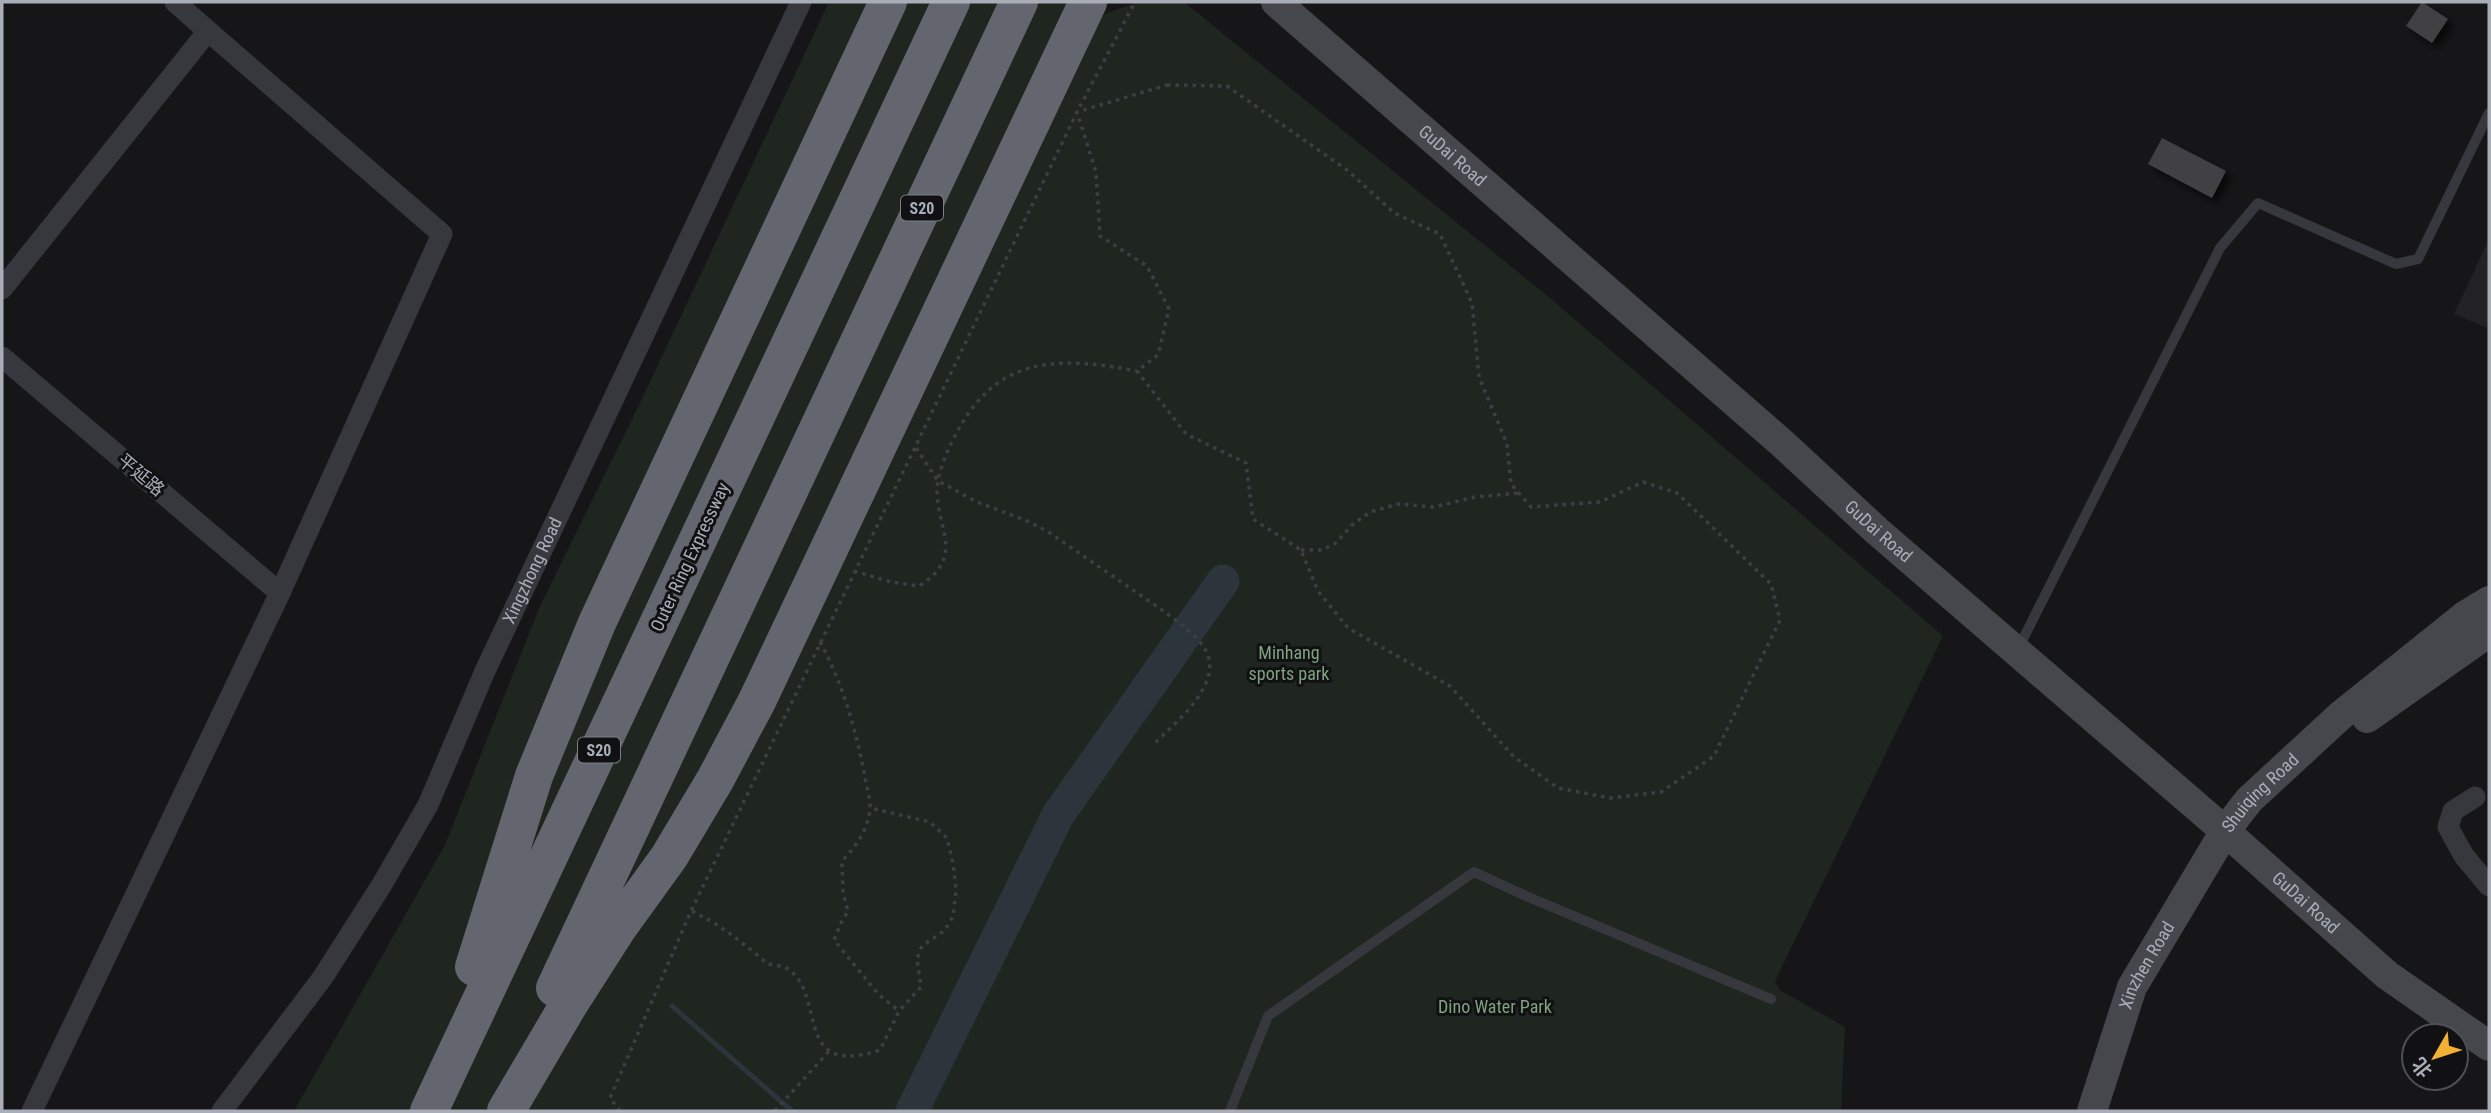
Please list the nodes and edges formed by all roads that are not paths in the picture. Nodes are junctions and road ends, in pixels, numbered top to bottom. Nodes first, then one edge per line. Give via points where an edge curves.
1 (175, 2) edge
2 (801, 2) edge
3 (888, 2) edge
4 (951, 2) edge
5 (1019, 2) edge
6 (1088, 2) edge
7 (1276, 2) edge
8 (208, 31) junction
9 (2489, 113) edge
10 (2, 289) edge
11 (2, 357) edge
12 (280, 593) junction
13 (2489, 601) edge
14 (2489, 632) edge
15 (2017, 652) junction
16 (2476, 797) dead end
17 (2225, 831) junction
18 (2489, 886) edge
19 (1772, 999) dead end
20 (2489, 1046) edge
21 (32, 1111) edge
22 (222, 1111) edge
23 (421, 1111) edge
24 (429, 1111) edge
25 (497, 1111) edge
26 (506, 1111) edge
27 (1230, 1111) edge
28 (2092, 1111) edge

1 - 8 street
2 - 22 street, Xingzhong Road via 485,671 428,805 323,976
3 - 23 highway via 563,702 534,776 477,961
4 - 24 highway, Outer Ring Expressway / S20
5 - 25 highway, S20
6 - 26 highway via 757,701 669,857 597,961
7 - 15 main road, GuDai Road
8 - 10 street
8 - 12 street via 442,234
9 - 15 lane via 2418,259 2396,264 2258,203 2220,248
11 - 12 street, 平延路
12 - 21 street
13 - 17 main road, Shuiqing Road via 2340,716 2249,800
14 - 17 main road, Shuiqing Road via 2361,722 2261,812
15 - 17 main road, GuDai Road
16 - 18 street via 2453,811 2448,827
17 - 20 main road, GuDai Road via 2387,975
17 - 28 main road, Xinzhen Road via 2132,987
19 - 27 lane via 1474,872 1268,1016

